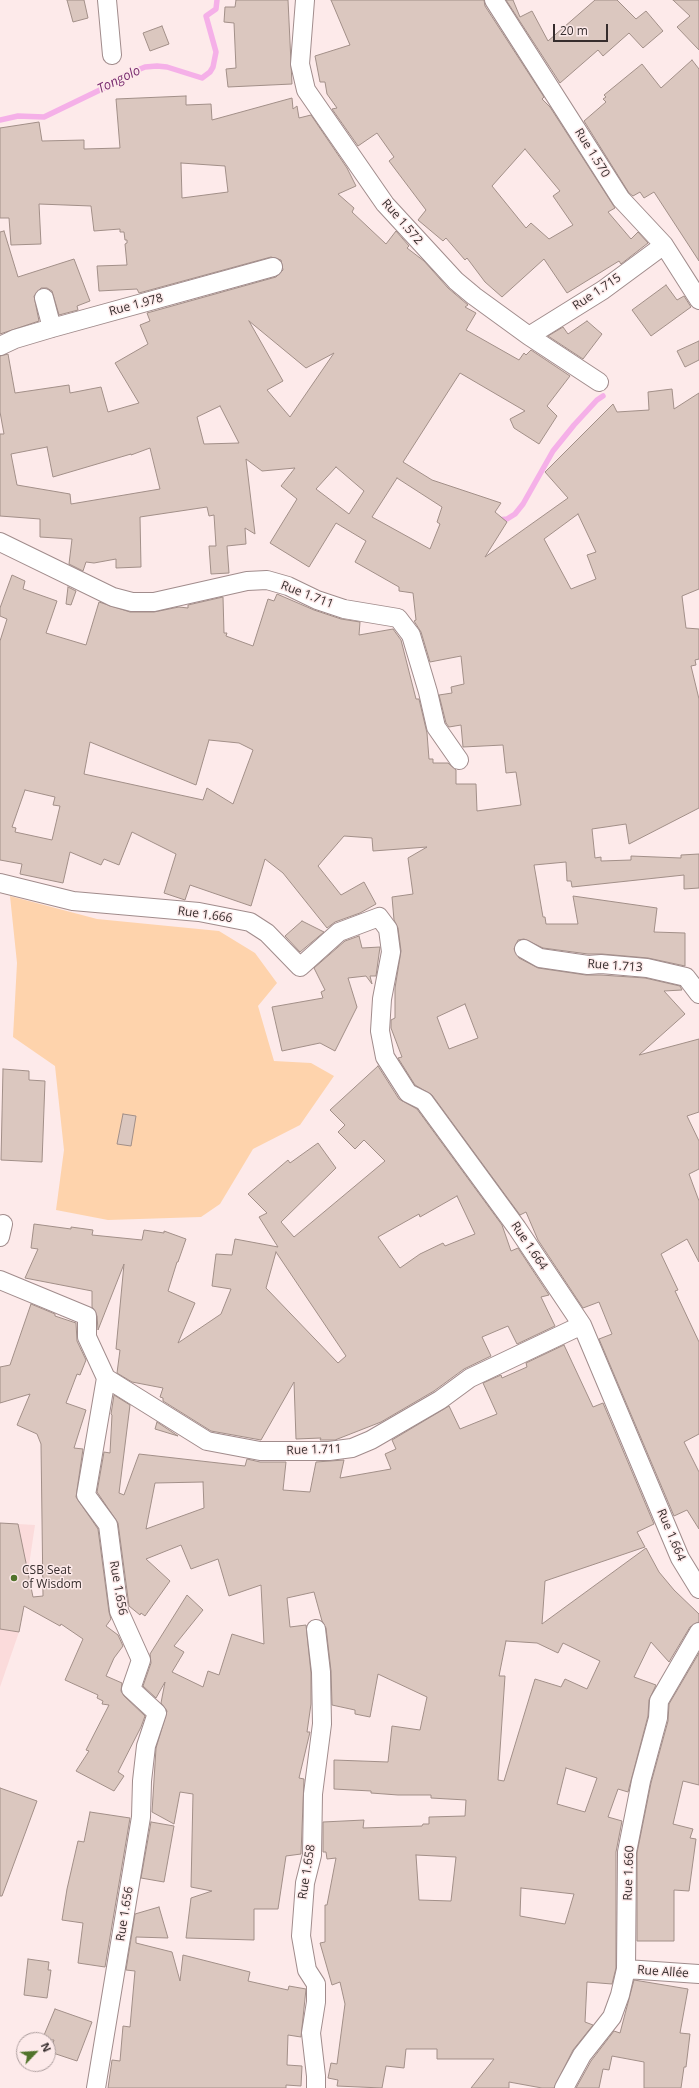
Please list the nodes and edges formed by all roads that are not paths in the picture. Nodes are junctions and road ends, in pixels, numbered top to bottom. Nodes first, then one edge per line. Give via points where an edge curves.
1 (107, 0) edge
2 (306, 0) edge
3 (494, 0) edge
4 (112, 55) dead end
5 (664, 245) junction
6 (273, 268) dead end
7 (44, 298) dead end
8 (699, 300) edge
9 (52, 328) junction
10 (529, 336) junction
11 (0, 346) edge
12 (599, 382) dead end
13 (0, 542) edge
14 (459, 760) dead end
15 (0, 883) edge
16 (379, 917) joint
17 (524, 949) dead end
18 (699, 994) edge
19 (0, 1280) edge
20 (582, 1325) junction
21 (106, 1378) junction
22 (699, 1589) edge
23 (316, 1629) dead end
24 (699, 1632) edge
25 (626, 1969) junction
26 (699, 1974) edge
27 (96, 2088) edge
28 (316, 2088) edge
29 (564, 2088) edge

1 - 4 street
2 - 10 street, Rue 1.572 via 300,64 306,90 385,204 404,227 456,281
3 - 5 street, Rue 1.570 via 621,198
5 - 8 street, Rue 1.570
5 - 10 street, Rue 1.715 via 603,290
6 - 9 street, Rue 1.978
7 - 9 street
9 - 11 street, Rue 1.978 via 15,338
10 - 12 street, Rue 1.572
13 - 14 street, Rue 1.711 via 112,597 132,602 154,602 247,581 267,580 344,609 398,618 411,635 436,727
15 - 16 street, Rue 1.666 via 73,901 199,912 250,922 267,933 300,967 339,932
16 - 20 street, Rue 1.664 via 388,929 391,952 382,999 380,1031 385,1056 408,1093 424,1101 517,1228
17 - 18 street, Rue 1.713 via 540,958 588,965 647,968 686,977
19 - 21 street via 87,1316 86,1337
20 - 21 street, Rue 1.711 via 470,1378 440,1400 371,1440 352,1448 329,1451 260,1451 207,1442
20 - 22 street, Rue 1.664 via 680,1558
21 - 27 street, Rue 1.656 via 86,1495 108,1525 119,1611 141,1660 131,1689 157,1713 146,1746 141,1817
23 - 28 street, Rue 1.658 via 321,1672 322,1724 313,1794 312,1855 305,1884 301,1936 307,1970 316,1984 311,2033
24 - 25 street, Rue 1.660 via 659,1701 658,1718 641,1781 628,1852
25 - 26 street, Rue Allée
25 - 29 street, Rue 1.660 via 612,2017 582,2055

